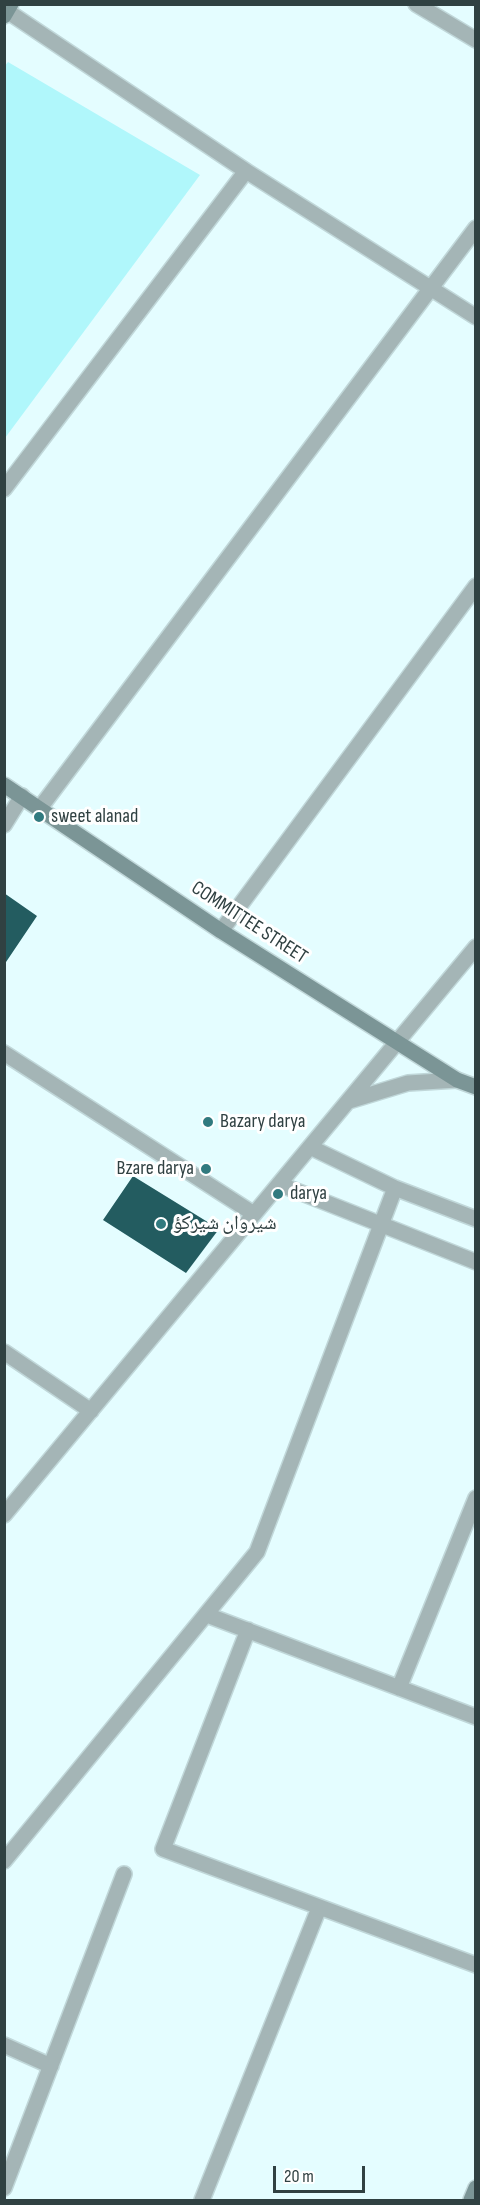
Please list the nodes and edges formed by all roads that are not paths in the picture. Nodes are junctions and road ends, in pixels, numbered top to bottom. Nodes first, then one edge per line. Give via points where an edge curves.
1 (416, 4) edge
2 (7, 11) edge
3 (476, 40) edge
4 (246, 171) junction
5 (476, 228) edge
6 (429, 287) junction
7 (476, 317) edge
8 (4, 489) edge
9 (476, 586) edge
10 (4, 785) edge
11 (22, 796) junction
12 (40, 808) junction
13 (4, 825) edge
14 (220, 931) junction
15 (476, 947) edge
16 (397, 1042) junction
17 (4, 1053) edge
18 (457, 1080) junction
19 (476, 1087) edge
20 (348, 1101) junction
21 (310, 1147) junction
22 (279, 1184) junction
23 (395, 1188) junction
24 (254, 1214) junction
25 (476, 1219) edge
26 (379, 1226) junction
27 (476, 1262) edge
28 (4, 1352) edge
29 (91, 1411) junction
30 (476, 1498) edge
31 (4, 1515) edge
32 (207, 1615) junction
33 (248, 1630) junction
34 (399, 1688) junction
35 (476, 1717) edge
36 (4, 1861) edge
37 (124, 1874) dead end
38 (319, 1908) junction
39 (476, 1965) edge
40 (4, 2044) edge
41 (51, 2066) junction
42 (4, 2188) edge
43 (476, 2188) edge
44 (202, 2200) edge
45 (471, 2200) edge

1 - 3 street
2 - 4 street
4 - 6 street
4 - 8 street
5 - 6 street
6 - 7 street
6 - 12 street
9 - 14 street
10 - 11 main road, COMMITTEE STREET
11 - 12 main road, COMMITTEE STREET
11 - 13 street
12 - 14 main road, COMMITTEE STREET
14 - 16 main road, COMMITTEE STREET
15 - 16 street
16 - 18 main road, COMMITTEE STREET
16 - 20 street
17 - 24 street
18 - 19 main road, COMMITTEE STREET
18 - 20 street via 408,1083
20 - 21 street
21 - 22 street
21 - 23 street
22 - 24 street
22 - 26 street
23 - 25 street
23 - 26 street
24 - 29 street
26 - 27 street
26 - 32 street via 257,1552
28 - 29 street
29 - 31 street
30 - 34 street
32 - 33 street
32 - 36 street
33 - 34 street
33 - 38 street via 163,1849
34 - 35 street
37 - 41 street
38 - 39 street
38 - 44 street
40 - 41 street
41 - 42 street
43 - 45 main road

